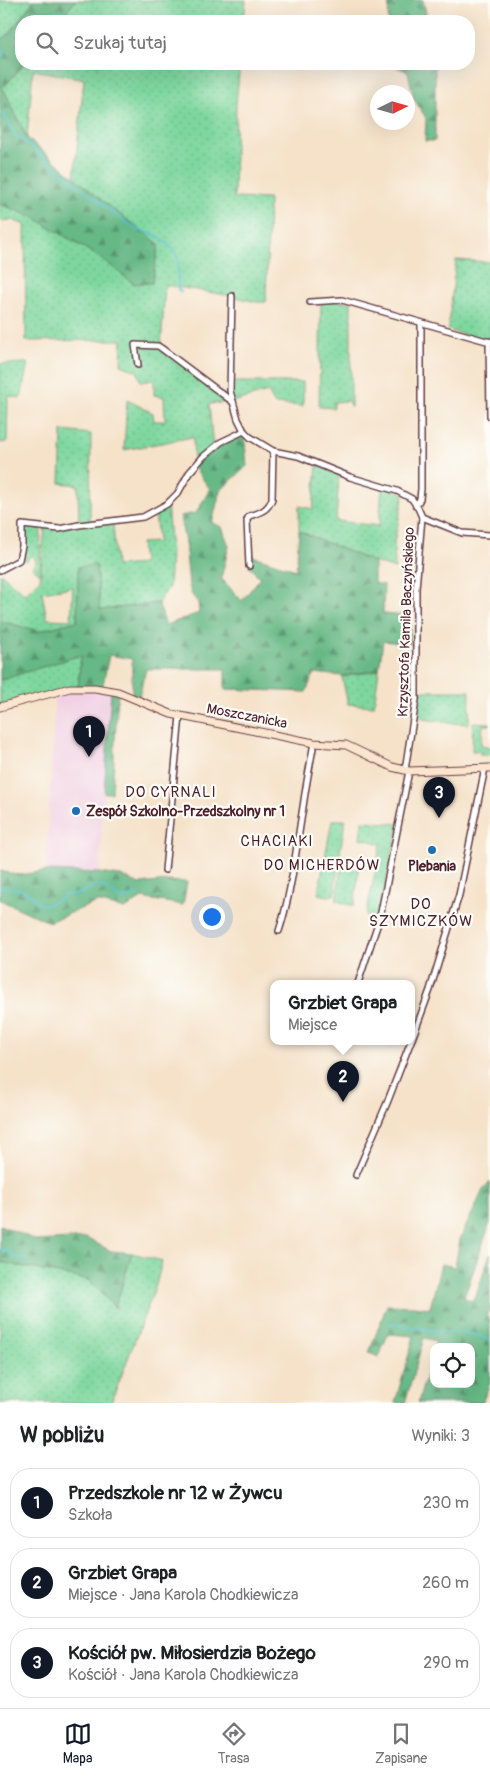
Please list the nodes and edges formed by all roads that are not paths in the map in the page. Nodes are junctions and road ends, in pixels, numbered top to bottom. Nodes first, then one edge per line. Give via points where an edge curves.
1 (232, 296) dead end
2 (310, 302) dead end
3 (421, 323) junction
4 (489, 342) edge
5 (138, 365) dead end
6 (233, 402) junction
7 (490, 416) edge
8 (244, 431) junction
9 (273, 451) junction
10 (416, 506) junction
11 (422, 517) junction
12 (490, 535) edge
13 (250, 566) dead end
14 (0, 570) edge
15 (0, 707) edge
16 (180, 716) junction
17 (314, 743) junction
18 (487, 768) edge
19 (407, 771) junction
20 (165, 870) dead end
21 (279, 931) dead end
22 (359, 980) edge
23 (415, 1029) edge
24 (409, 1045) edge
25 (356, 1175) dead end

1 - 6 street via 230,391
2 - 3 street via 342,300
3 - 4 street
3 - 10 street via 421,489
4 - 7 street
5 - 6 street via 135,346 158,346
6 - 8 street
8 - 9 street, Krzysztofa Kamila Baczyńskiego
8 - 14 street via 221,442 203,457 188,473 178,493 167,504 143,517 59,529 22,525 18,560
9 - 10 street, Krzysztofa Kamila Baczyńskiego via 298,456 350,477 397,490 412,499
9 - 13 street via 271,503 247,520
10 - 11 street, Krzysztofa Kamila Baczyńskiego
11 - 12 street via 462,533
11 - 19 street, Krzysztofa Kamila Baczyńskiego via 416,589 416,700
15 - 16 street, Moszczanicka via 70,688 95,688 118,692
16 - 17 street, Moszczanicka
16 - 20 street
17 - 19 street, Moszczanicka via 346,745
17 - 21 street via 298,845
18 - 19 street, Moszczanicka
18 - 23 street via 459,895
19 - 22 street, Krzysztofa Kamila Baczyńskiego via 380,917
24 - 25 street

